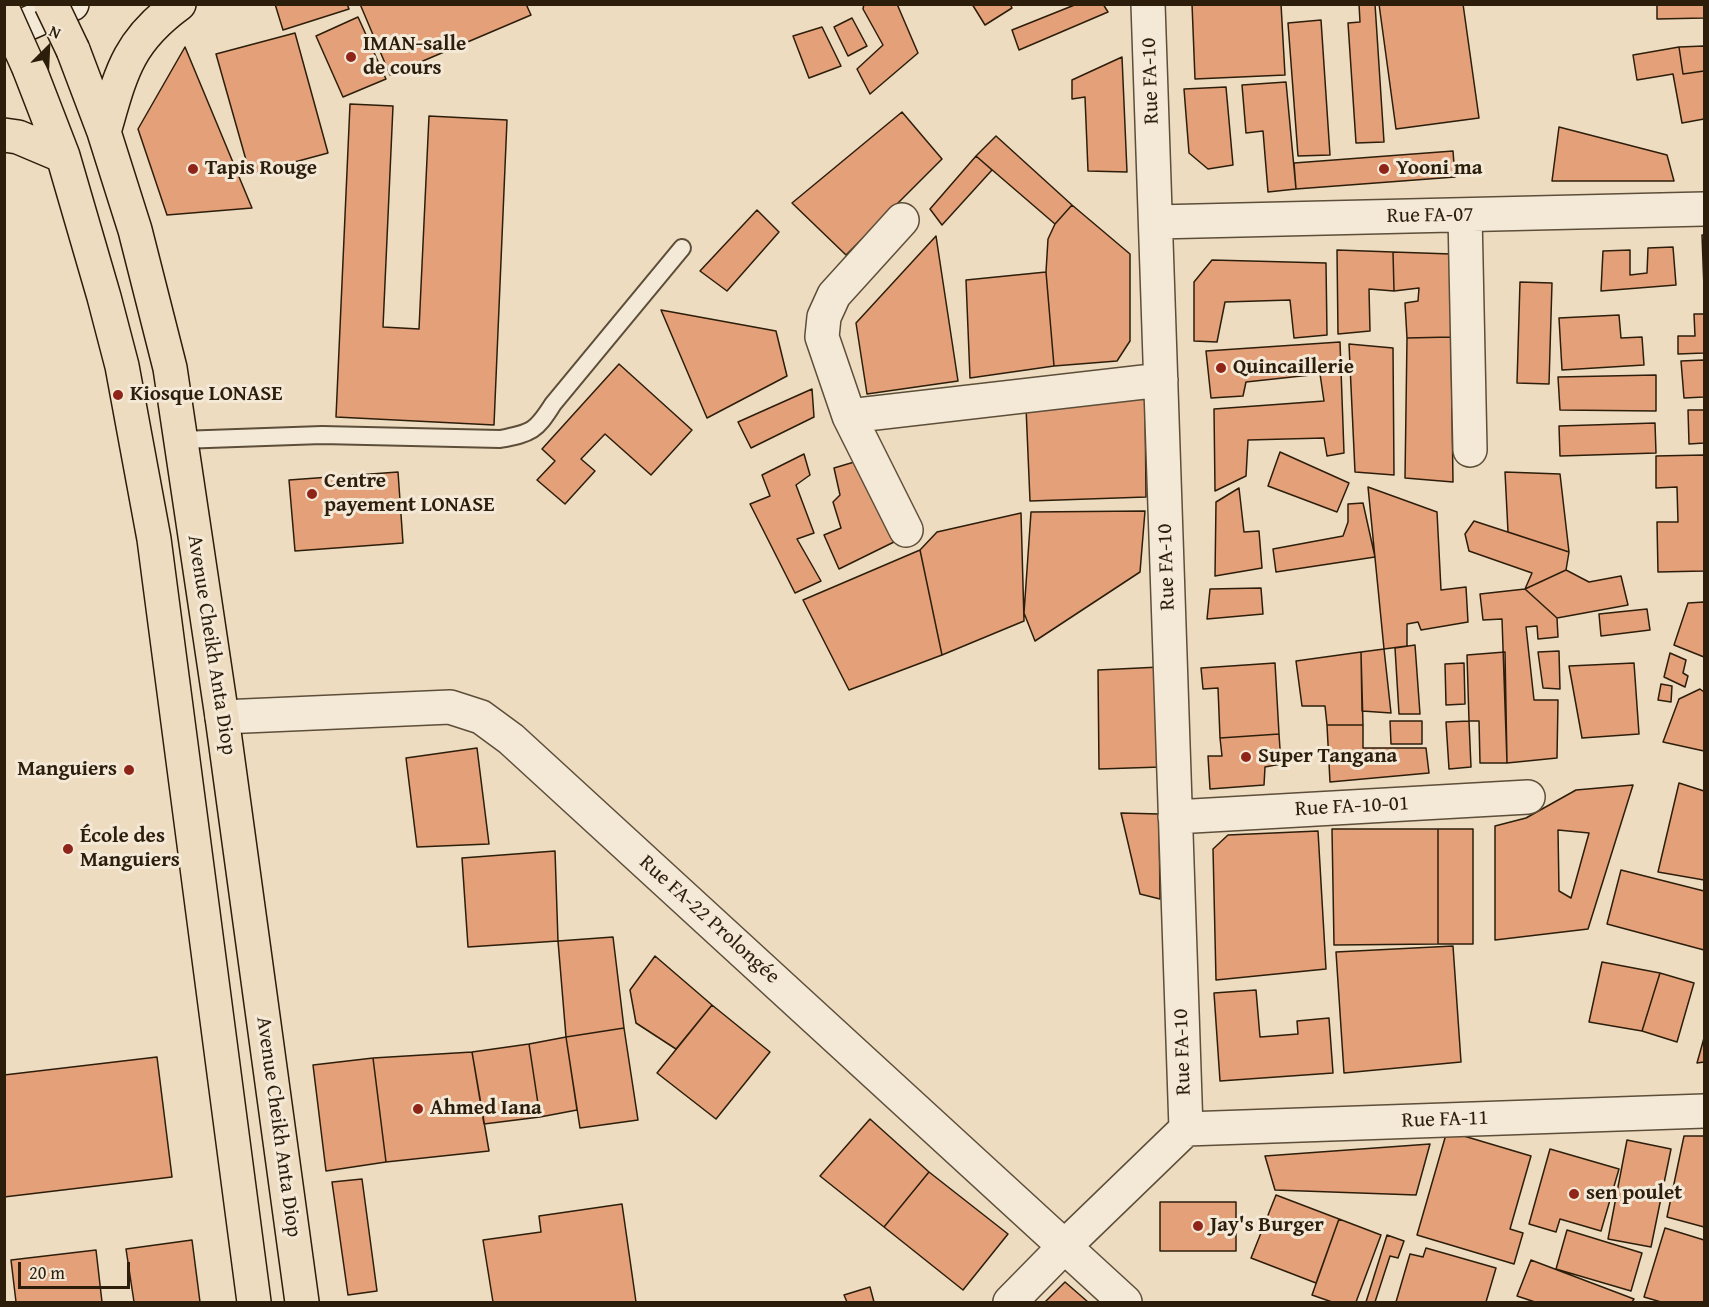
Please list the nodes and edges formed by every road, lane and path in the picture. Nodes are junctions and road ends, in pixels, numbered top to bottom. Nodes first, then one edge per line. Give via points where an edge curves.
1 (51, 4) edge
2 (72, 4) edge
3 (179, 4) edge
4 (1148, 4) edge
5 (4, 12) edge
6 (4, 34) edge
7 (104, 132) junction
8 (4, 135) edge
9 (63, 156) junction
10 (1704, 209) edge
11 (1465, 215) junction
12 (902, 220) dead end
13 (1156, 222) junction
14 (682, 248) dead end
15 (1161, 380) junction
16 (849, 416) junction
17 (180, 440) junction
18 (1470, 450) dead end
19 (906, 530) dead end
20 (222, 717) junction
21 (1528, 797) dead end
22 (1175, 817) junction
23 (1704, 1111) edge
24 (1186, 1129) junction
25 (1065, 1246) junction
26 (254, 1302) edge
27 (302, 1302) edge
28 (1010, 1302) edge
29 (1125, 1302) edge

1 - 7 main road, Avenue Cheikh Anta Diop, bridge
2 - 6 street
3 - 7 main road via 150,28 128,58
4 - 13 street, Rue FA-10
5 - 9 main road, Avenue Cheikh Anta Diop, bridge
7 - 17 main road, Avenue Cheikh Anta Diop via 153,297 170,368
8 - 9 main road
9 - 26 main road, Avenue Cheikh Anta Diop via 122,366 154,539
10 - 11 street, Rue FA-07
11 - 13 street, Rue FA-07
11 - 18 street
12 - 16 street via 834,295 824,317 822,337
13 - 15 street, Rue FA-10
14 - 17 lane via 553,404 540,425 524,435 500,439 322,435
15 - 16 street
15 - 22 street, Rue FA-10
16 - 19 street
17 - 20 main road, Avenue Cheikh Anta Diop
20 - 25 street, Rue FA-22 Prolongée via 450,708 481,717 511,739
20 - 27 main road, Avenue Cheikh Anta Diop
21 - 22 street, Rue FA-10-01
22 - 24 street, Rue FA-10
23 - 24 street, Rue FA-11
24 - 25 street
25 - 28 street
25 - 29 street, Rue FA-22 Prolongée

